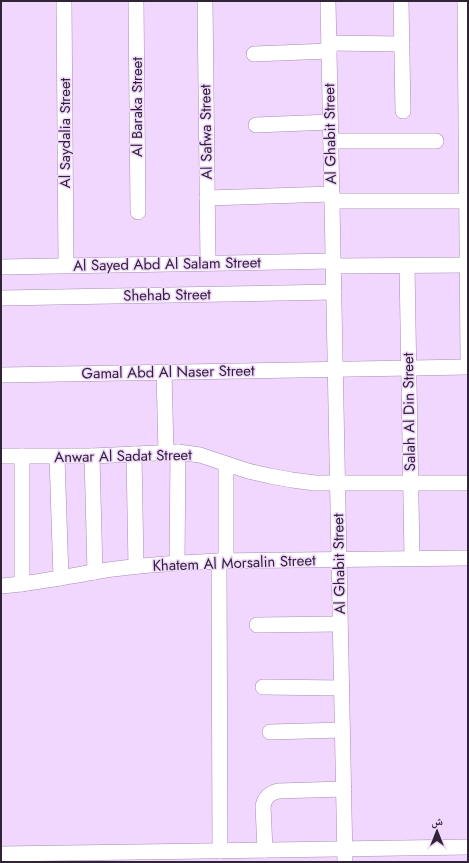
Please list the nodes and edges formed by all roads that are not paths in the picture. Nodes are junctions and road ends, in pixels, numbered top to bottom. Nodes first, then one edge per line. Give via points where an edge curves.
1 (64, 1) edge
2 (136, 1) edge
3 (205, 1) edge
4 (328, 1) edge
5 (401, 1) edge
6 (465, 1) edge
7 (402, 44) junction
8 (329, 47) junction
9 (254, 54) dead end
10 (403, 111) dead end
11 (330, 122) junction
12 (256, 125) dead end
13 (331, 141) junction
14 (436, 141) dead end
15 (207, 198) junction
16 (332, 198) junction
17 (467, 201) junction
18 (138, 212) dead end
19 (208, 263) junction
20 (333, 264) junction
21 (66, 265) junction
22 (468, 265) edge
23 (407, 266) junction
24 (1, 267) edge
25 (334, 292) junction
26 (1, 298) edge
27 (468, 359) edge
28 (468, 367) edge
29 (409, 368) junction
30 (335, 369) junction
31 (164, 372) junction
32 (1, 375) edge
33 (172, 452) junction
34 (134, 454) junction
35 (1, 456) edge
36 (22, 456) junction
37 (92, 456) junction
38 (57, 457) junction
39 (226, 464) junction
40 (468, 482) edge
41 (338, 483) junction
42 (411, 483) junction
43 (412, 558) junction
44 (468, 558) edge
45 (339, 560) junction
46 (222, 562) junction
47 (178, 563) junction
48 (136, 566) junction
49 (95, 572) junction
50 (61, 578) junction
51 (22, 584) junction
52 (1, 586) edge
53 (340, 624) junction
54 (258, 625) dead end
55 (263, 687) dead end
56 (342, 688) junction
57 (342, 730) junction
58 (270, 732) dead end
59 (344, 789) junction
60 (468, 847) edge
61 (265, 850) junction
62 (220, 851) junction
63 (1, 854) edge
64 (345, 856) edge
65 (37, 858) edge

1 - 21 street, Al Saydalia Street
2 - 18 street, Al Baraka Street
3 - 15 street, Al Safwa Street
4 - 8 street, Al Ghabit Street
5 - 7 street
6 - 17 street
7 - 8 street
7 - 10 street
8 - 9 street
8 - 11 street, Al Ghabit Street
11 - 12 street
11 - 13 street, Al Ghabit Street
13 - 14 street
13 - 16 street, Al Ghabit Street
15 - 16 street
15 - 19 street, Al Safwa Street
16 - 17 street
16 - 20 street, Al Ghabit Street
17 - 22 street
19 - 20 street, Al Sayed Abd Al Salam Street
19 - 21 street, Al Sayed Abd Al Salam Street
20 - 23 street
20 - 25 street, Al Ghabit Street
21 - 24 street, Al Sayed Abd Al Salam Street
22 - 23 street
22 - 27 street
23 - 29 street, Salah Al Din Street
25 - 26 street, Shehab Street
25 - 30 street, Al Ghabit Street
28 - 29 street, Gamal Abd Al Naser Street
29 - 30 street, Gamal Abd Al Naser Street
29 - 42 street, Salah Al Din Street
30 - 31 street, Gamal Abd Al Naser Street
30 - 41 street, Al Ghabit Street
31 - 32 street, Gamal Abd Al Naser Street
31 - 33 street
33 - 34 street, Anwar Al Sadat Street
33 - 39 street, Anwar Al Sadat Street via 200,455
33 - 47 street
34 - 37 street, Anwar Al Sadat Street
34 - 48 street
35 - 36 street, Anwar Al Sadat Street
36 - 38 street, Anwar Al Sadat Street
36 - 51 street
37 - 38 street, Anwar Al Sadat Street
37 - 49 street
38 - 50 street
39 - 41 street, Anwar Al Sadat Street via 285,479
39 - 46 street
40 - 42 street, Anwar Al Sadat Street
41 - 42 street, Anwar Al Sadat Street
41 - 45 street, Al Ghabit Street
42 - 43 street, Salah Al Din Street
43 - 44 street, Khatem Al Morsalin Street
43 - 45 street, Khatem Al Morsalin Street
45 - 46 street, Khatem Al Morsalin Street
45 - 53 street, Al Ghabit Street
46 - 47 street, Khatem Al Morsalin Street
46 - 62 street
47 - 48 street, Khatem Al Morsalin Street
48 - 49 street, Khatem Al Morsalin Street
49 - 50 street, Khatem Al Morsalin Street
50 - 51 street, Khatem Al Morsalin Street
51 - 52 street, Khatem Al Morsalin Street
53 - 54 street
53 - 56 street, Al Ghabit Street
55 - 56 street
56 - 57 street, Al Ghabit Street
57 - 58 street
57 - 59 street, Al Ghabit Street
59 - 61 street via 278,791 270,794 263,806
59 - 64 street, Al Ghabit Street
60 - 64 street
61 - 62 street
61 - 64 street
62 - 65 street
63 - 65 street

